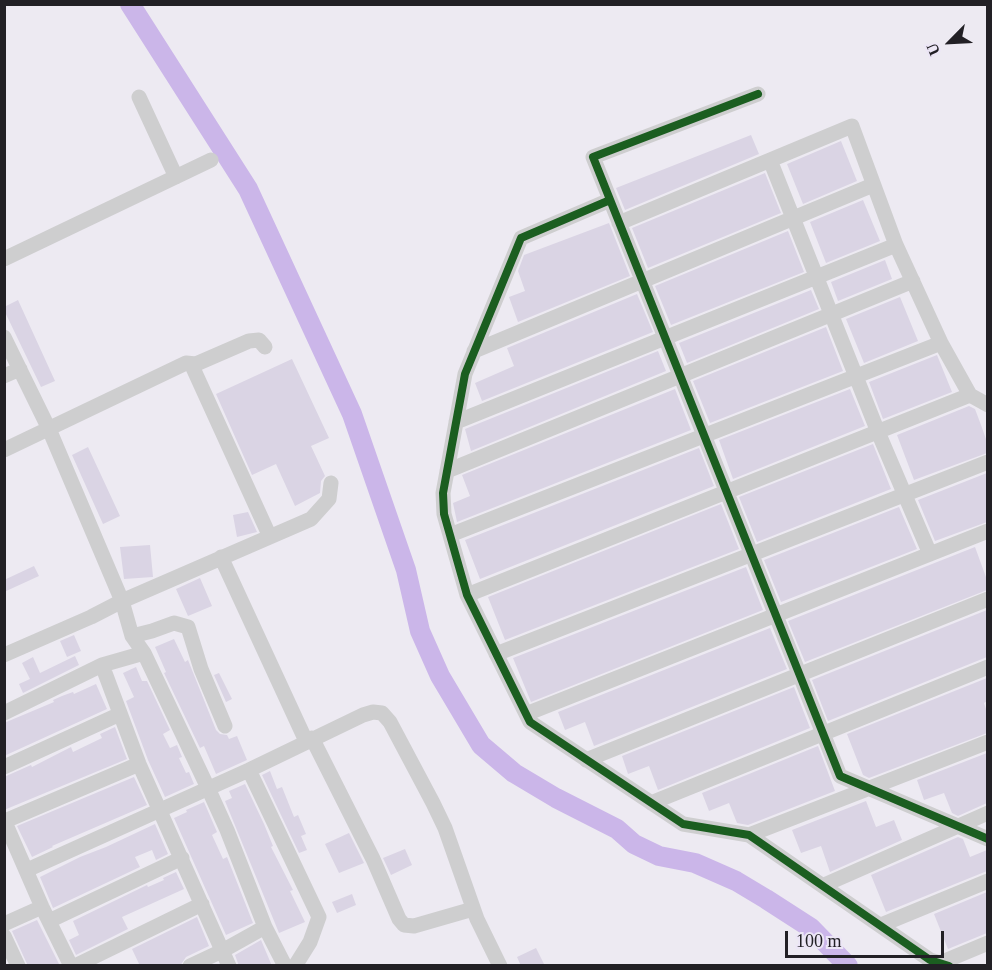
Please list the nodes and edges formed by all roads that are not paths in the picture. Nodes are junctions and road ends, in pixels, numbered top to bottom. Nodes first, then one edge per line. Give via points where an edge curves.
1 (758, 94) dead end
2 (139, 97) dead end
3 (211, 160) dead end
4 (770, 160) junction
5 (176, 177) junction
6 (873, 185) junction
7 (610, 200) junction
8 (793, 217) junction
9 (619, 223) junction
10 (897, 245) junction
11 (4, 260) edge
12 (817, 277) junction
13 (642, 280) junction
14 (913, 281) junction
15 (832, 314) junction
16 (4, 337) edge
17 (665, 338) junction
18 (941, 343) junction
19 (266, 347) dead end
20 (474, 351) junction
21 (196, 364) junction
22 (20, 369) junction
23 (4, 376) edge
24 (680, 376) junction
25 (857, 376) junction
26 (970, 396) junction
27 (987, 405) edge
28 (456, 422) junction
29 (49, 429) junction
30 (878, 432) junction
31 (703, 436) junction
32 (4, 450) edge
33 (987, 462) edge
34 (447, 471) junction
35 (332, 483) dead end
36 (726, 492) junction
37 (904, 494) junction
38 (987, 531) edge
39 (450, 535) junction
40 (270, 537) junction
41 (752, 554) junction
42 (930, 554) junction
43 (221, 557) junction
44 (467, 595) junction
45 (987, 600) edge
46 (122, 601) junction
47 (776, 614) junction
48 (132, 636) junction
49 (144, 653) junction
50 (496, 654) junction
51 (4, 655) edge
52 (102, 665) junction
53 (987, 667) edge
54 (800, 675) junction
55 (4, 713) edge
56 (120, 714) junction
57 (526, 714) junction
58 (225, 726) dead end
59 (823, 732) junction
60 (309, 739) junction
61 (987, 742) edge
62 (586, 760) junction
63 (139, 764) junction
64 (4, 767) edge
65 (249, 770) junction
66 (208, 788) junction
67 (870, 789) junction
68 (651, 802) junction
69 (161, 811) junction
70 (987, 813) edge
71 (5, 820) edge
72 (957, 826) junction
73 (749, 835) junction
74 (987, 839) edge
75 (8, 840) edge
76 (182, 858) junction
77 (27, 870) junction
78 (987, 881) edge
79 (824, 885) junction
80 (202, 904) junction
81 (42, 907) junction
82 (473, 909) junction
83 (49, 921) junction
84 (4, 924) edge
85 (881, 925) junction
86 (264, 927) junction
87 (4, 936) edge
88 (987, 943) edge
89 (222, 951) junction
90 (945, 964) edge
91 (18, 966) edge
92 (71, 966) edge
93 (75, 966) edge
94 (190, 966) edge
95 (229, 966) edge
96 (285, 966) edge
97 (295, 966) edge
98 (500, 966) edge

1 - 7 street via 593,157
2 - 5 street
3 - 5 street
4 - 6 street via 852,126
4 - 8 street
4 - 9 street
5 - 11 street
6 - 8 street
6 - 10 street
7 - 9 street
7 - 20 street via 521,238
8 - 12 street
8 - 13 street
9 - 13 street
10 - 12 street
10 - 14 street
12 - 15 street
12 - 17 street
13 - 17 street
13 - 20 street
14 - 15 street
14 - 18 street
15 - 24 street
15 - 25 street
16 - 22 street
17 - 24 street
17 - 28 street
18 - 25 street
18 - 26 street
19 - 21 street via 259,340 249,341
20 - 28 street via 465,374
21 - 29 street via 186,363
21 - 40 street via 194,374
22 - 23 street
22 - 29 street
24 - 31 street
24 - 34 street
25 - 30 street
25 - 31 street
26 - 27 street
26 - 30 street
28 - 34 street
29 - 32 street
29 - 46 street
30 - 36 street
30 - 37 street
31 - 36 street
31 - 39 street
33 - 37 street
34 - 39 street via 443,493
35 - 40 street via 329,499 310,519
36 - 41 street
36 - 44 street
37 - 41 street
37 - 42 street
38 - 42 street
39 - 44 street
40 - 43 street
41 - 47 street
41 - 50 street
42 - 47 street
43 - 46 street
43 - 60 street
44 - 50 street
45 - 54 street
46 - 48 street
46 - 51 street
47 - 54 street
47 - 57 street
48 - 49 street
48 - 58 street via 174,623 188,627
49 - 52 street
49 - 66 street
50 - 57 street
52 - 55 street
52 - 56 street
53 - 59 street
54 - 59 street
54 - 62 street
56 - 63 street
56 - 64 street
57 - 62 street via 530,722
59 - 67 street via 840,776
59 - 68 street
60 - 65 street
60 - 82 street via 404,925 414,927
60 - 82 street via 363,715 382,713 444,828
61 - 67 street
62 - 68 street
63 - 69 street
63 - 71 street
65 - 66 street
65 - 97 street via 319,917
66 - 69 street
66 - 86 street
67 - 72 street
67 - 73 street
68 - 73 street via 683,824
69 - 76 street
69 - 77 street
70 - 72 street
71 - 75 street
72 - 74 street
72 - 79 street
73 - 79 street
75 - 77 street
76 - 80 street
76 - 83 street
77 - 81 street
78 - 85 street
79 - 85 street
80 - 89 street
80 - 93 street
81 - 83 street
81 - 84 street
82 - 98 street
83 - 92 street
85 - 90 street via 930,960
86 - 89 street
86 - 96 street
87 - 91 street
88 - 90 street
89 - 94 street
89 - 95 street

